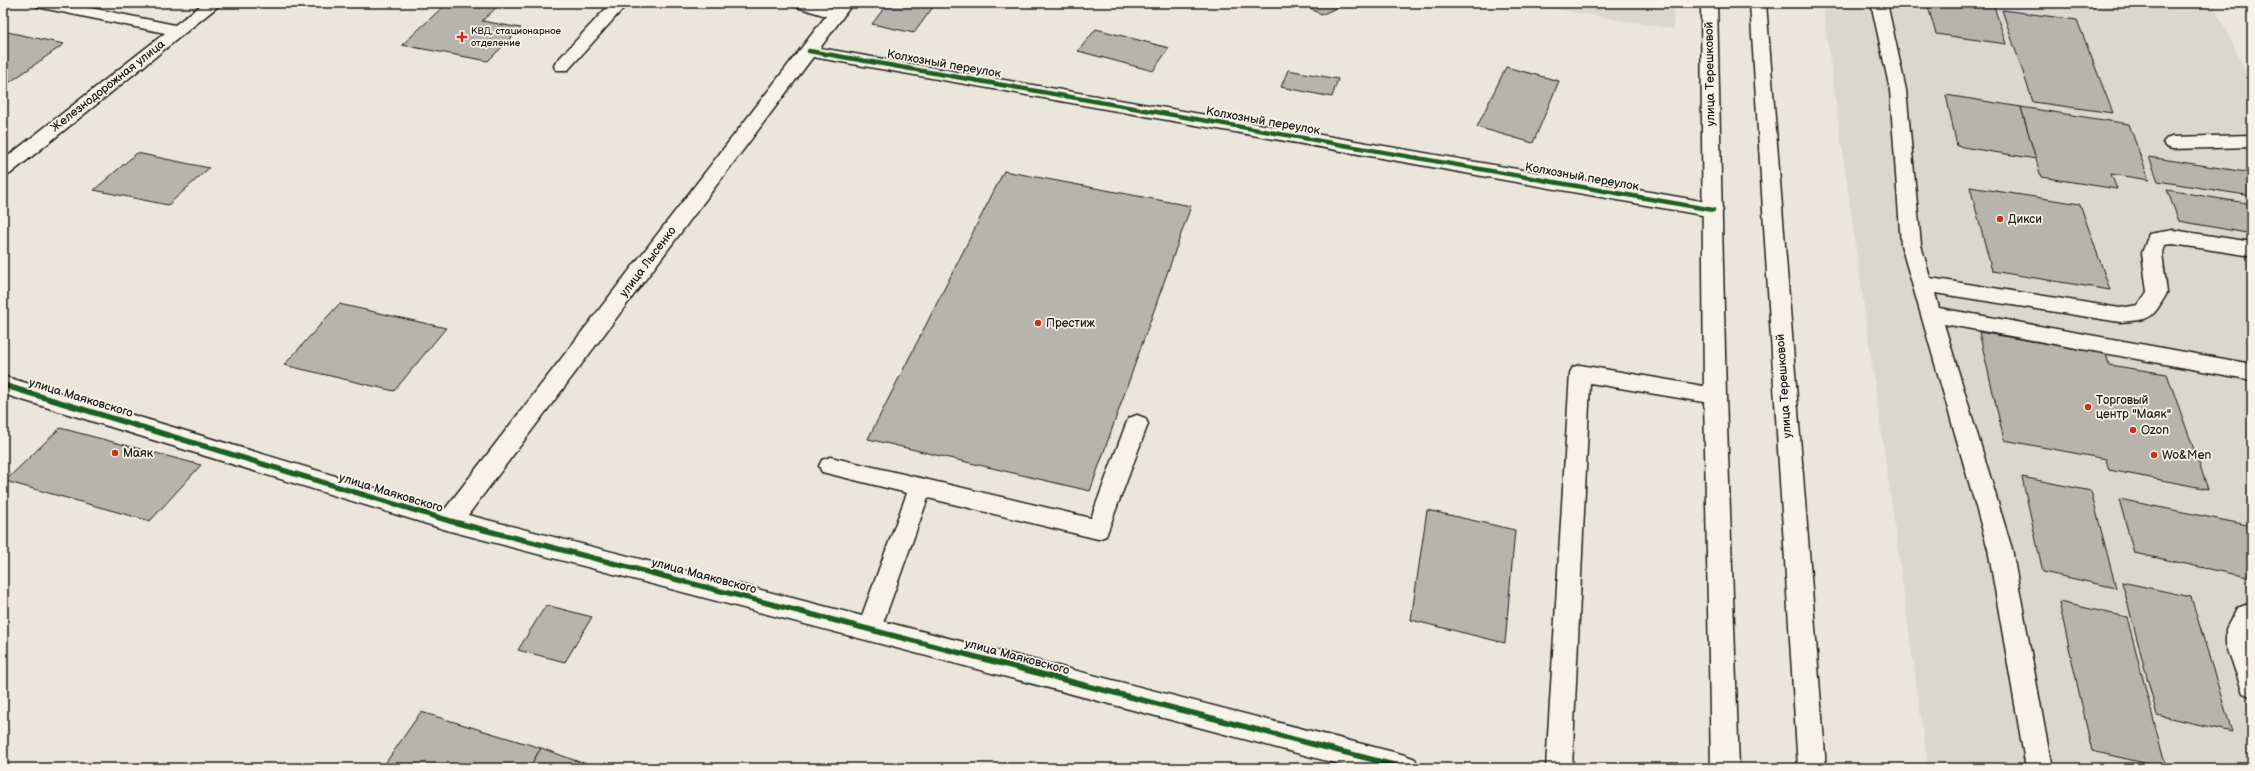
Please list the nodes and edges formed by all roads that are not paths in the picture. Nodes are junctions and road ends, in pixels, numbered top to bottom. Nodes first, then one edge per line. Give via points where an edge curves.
1 (42, 3) edge
2 (214, 3) edge
3 (620, 3) edge
4 (800, 3) edge
5 (1709, 3) edge
6 (1758, 3) edge
7 (1879, 3) edge
8 (840, 8) edge
9 (178, 31) junction
10 (809, 51) junction
11 (562, 66) dead end
12 (2252, 141) edge
13 (2172, 144) dead end
14 (3, 170) edge
15 (1714, 210) junction
16 (2252, 249) edge
17 (1922, 284) junction
18 (1931, 314) junction
19 (2252, 372) edge
20 (3, 385) edge
21 (1715, 396) junction
22 (1137, 424) dead end
23 (830, 466) dead end
24 (921, 487) junction
25 (450, 521) junction
26 (2252, 614) edge
27 (869, 629) junction
28 (2252, 685) edge
29 (1405, 768) edge
30 (1559, 768) edge
31 (1725, 768) edge
32 (1812, 768) edge
33 (2039, 768) edge

1 - 9 main road
2 - 9 main road, Железнодорожная улица
3 - 11 lane
4 - 8 lane
5 - 15 main road, улица Терешковой
6 - 32 main road, улица Терешковой
7 - 17 lane via 1898,90 1911,245
8 - 10 main road, улица Лысенко
9 - 14 main road, Железнодорожная улица
10 - 15 main road, Колхозный переулок
10 - 25 main road, улица Лысенко
12 - 13 lane
15 - 21 main road, улица Терешковой
16 - 17 lane via 2173,237 2156,239 2152,252 2157,294 2144,312 2120,315
17 - 18 lane
18 - 19 lane
18 - 33 lane via 2000,549
20 - 25 main road, улица Маяковского
21 - 30 lane via 1580,373
21 - 31 main road, улица Терешковой
22 - 24 lane via 1098,529
23 - 24 lane
24 - 27 lane
25 - 27 main road, улица Маяковского
26 - 28 lane via 2246,616 2238,629 2238,644
27 - 29 main road, улица Маяковского

